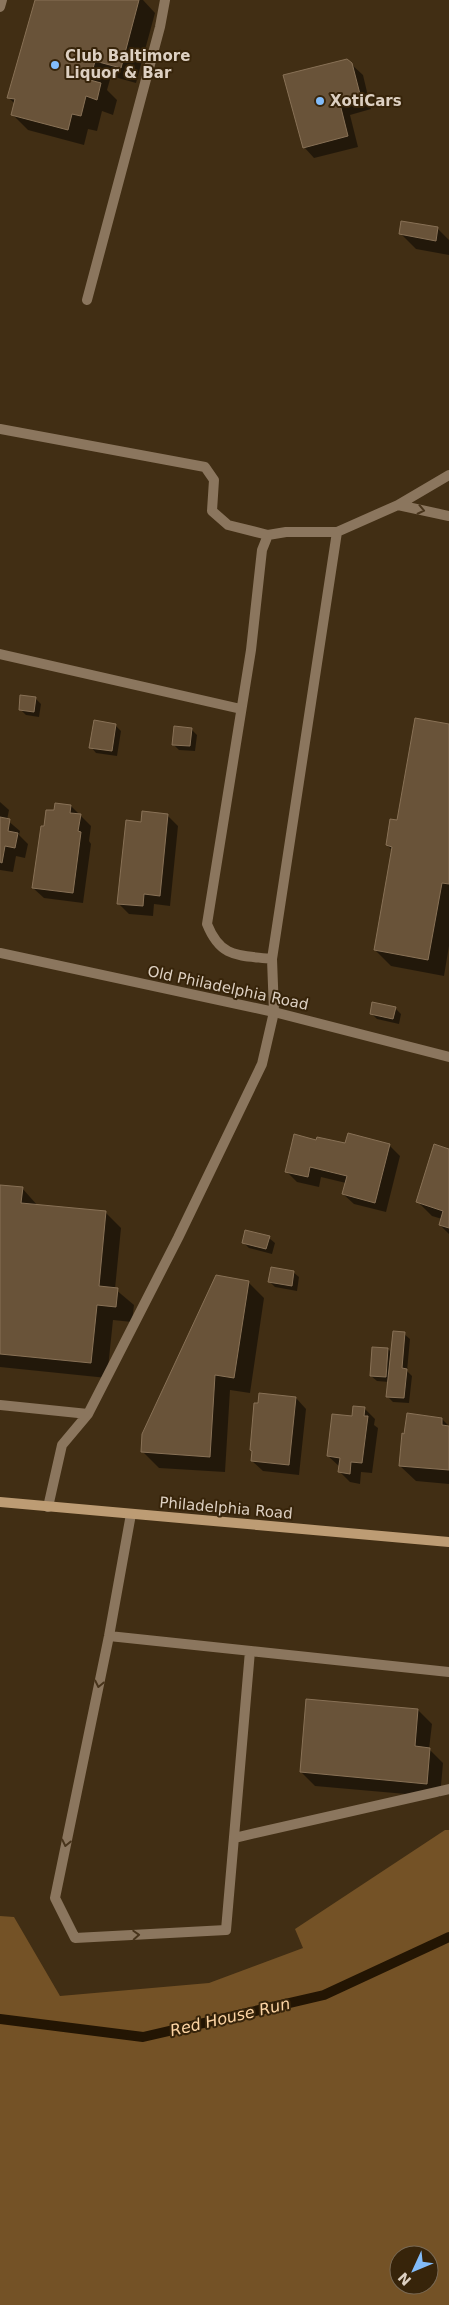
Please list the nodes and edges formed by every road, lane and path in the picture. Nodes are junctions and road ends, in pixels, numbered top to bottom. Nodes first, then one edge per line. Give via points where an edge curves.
1 (2, 0) edge
2 (165, 0) edge
3 (0, 7) edge
4 (87, 300) dead end
5 (0, 429) edge
6 (449, 475) edge
7 (398, 505) junction
8 (449, 516) edge
9 (337, 532) junction
10 (268, 535) junction
11 (0, 654) edge
12 (241, 709) junction
13 (0, 953) edge
14 (272, 959) junction
15 (274, 1012) junction
16 (449, 1057) edge
17 (0, 1406) edge
18 (88, 1414) junction
19 (0, 1502) edge
20 (48, 1507) junction
21 (131, 1514) junction
22 (449, 1542) edge
23 (109, 1636) junction
24 (250, 1652) junction
25 (449, 1672) edge
26 (449, 1789) edge
27 (234, 1838) junction

1 - 3 street
2 - 4 street
5 - 10 street via 205,467 214,480 212,511 228,525
6 - 7 street
7 -> 8 street
7 - 9 street
9 - 10 street
9 - 14 street
10 - 12 street via 262,550
11 - 12 street
12 - 14 street via 207,924 213,940 223,950
13 - 15 street, Old Philadelphia Road
14 - 15 street
15 - 16 street, Old Philadelphia Road
15 - 18 street via 262,1064
17 - 18 street
18 - 20 street via 62,1446
19 - 20 main road, Philadelphia Road
20 - 21 main road, Philadelphia Road
21 - 22 main road, Philadelphia Road
21 - 23 street
23 - 24 street
23 -> 27 street via 54,1898 75,1938 226,1930
24 - 25 street
24 - 27 street
26 - 27 street

